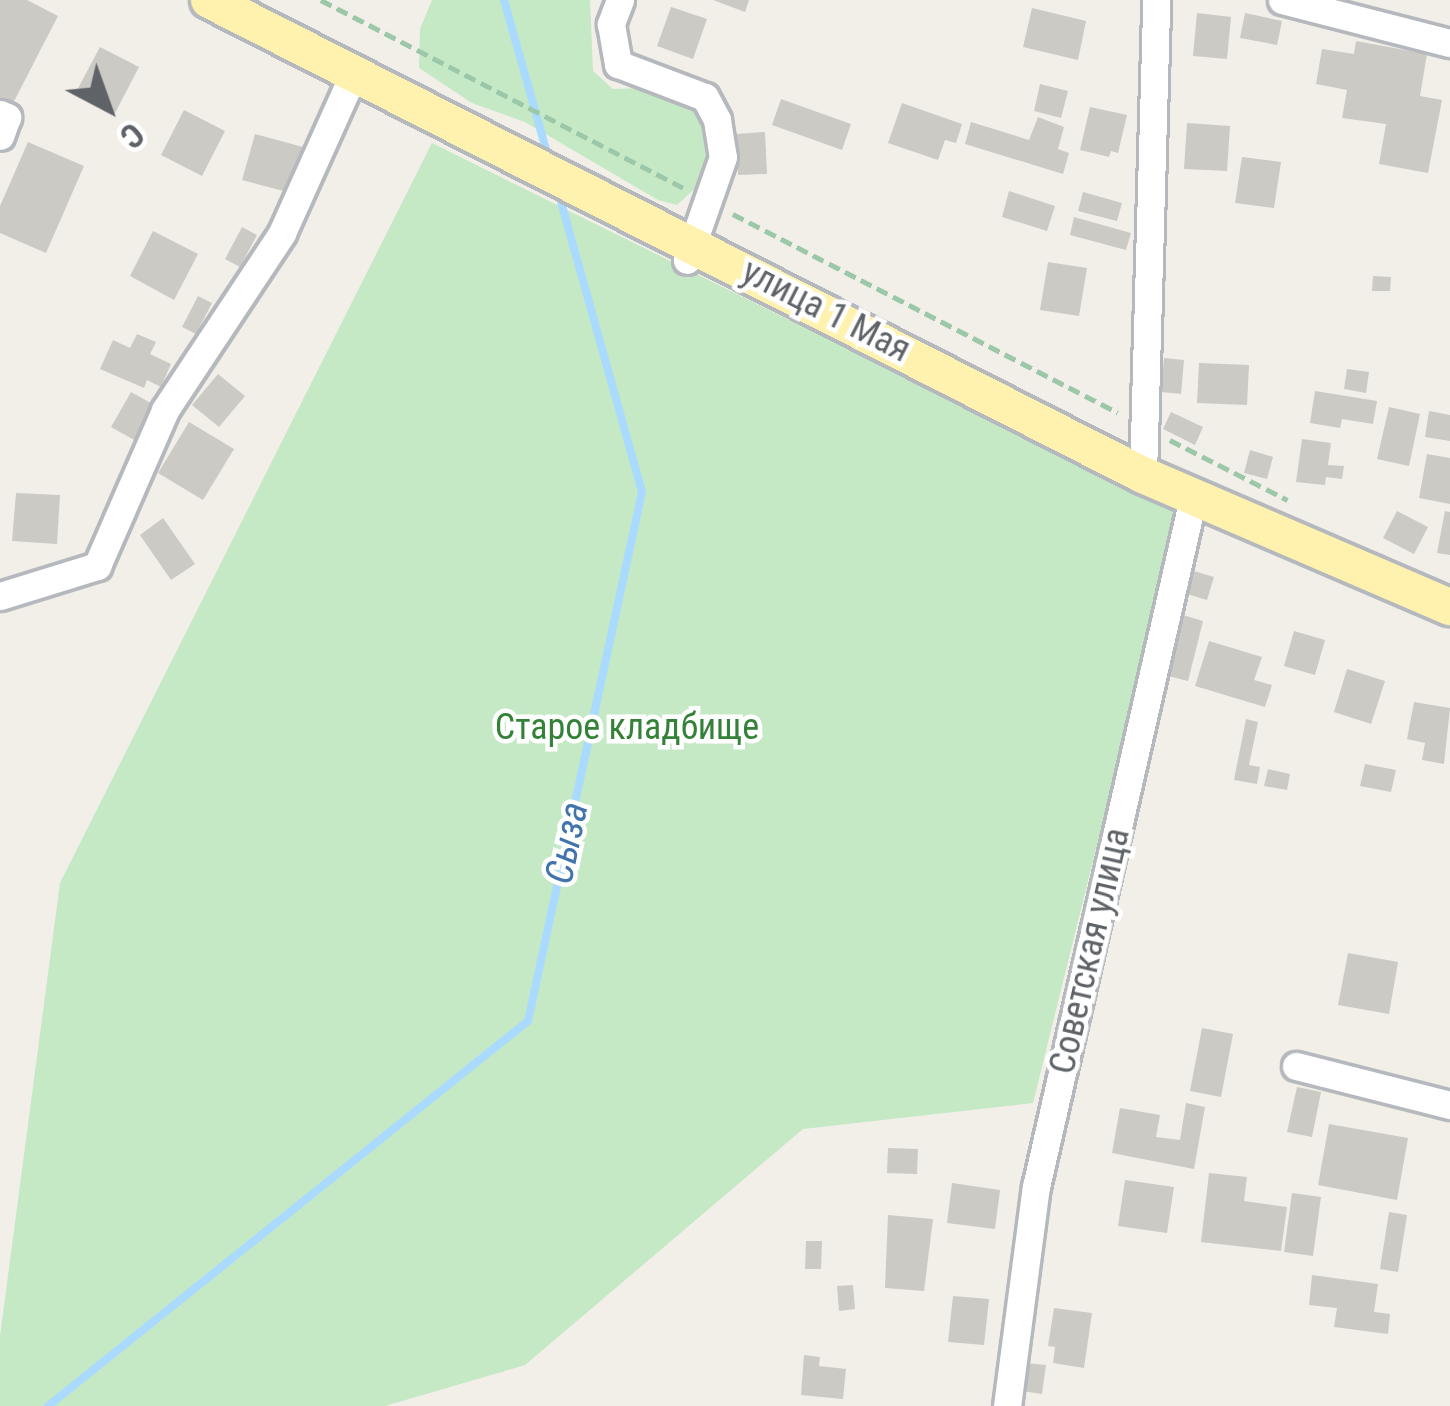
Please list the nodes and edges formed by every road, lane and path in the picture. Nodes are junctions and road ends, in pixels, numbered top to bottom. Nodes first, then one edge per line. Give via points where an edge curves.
1 (208, 0) edge
2 (321, 0) edge
3 (620, 0) edge
4 (1156, 0) edge
5 (1282, 0) edge
6 (1450, 43) edge
7 (353, 75) junction
8 (0, 114) edge
9 (0, 136) edge
10 (709, 201) junction
11 (691, 252) junction
12 (1145, 427) junction
13 (1143, 475) junction
14 (1192, 499) junction
15 (1306, 509) dead end
16 (0, 596) edge
17 (1450, 607) edge
18 (1296, 1066) dead end
19 (1450, 1105) edge
20 (1007, 1406) edge

1 - 7 main road, улица 1 Мая
2 - 10 path
3 - 10 street via 611,24 618,64 705,97 717,120 723,158
4 - 12 street
5 - 6 street
7 - 11 main road, улица 1 Мая
7 - 16 street via 282,233 166,410 97,566
8 - 9 street via 7,117
10 - 11 street
10 - 12 path
11 - 13 main road, улица 1 Мая
12 - 13 street
12 - 15 path
13 - 14 main road, улица 1 Мая
14 - 17 main road, улица 1 Мая
14 - 20 street, Советская улица via 1036,1187
18 - 19 street

